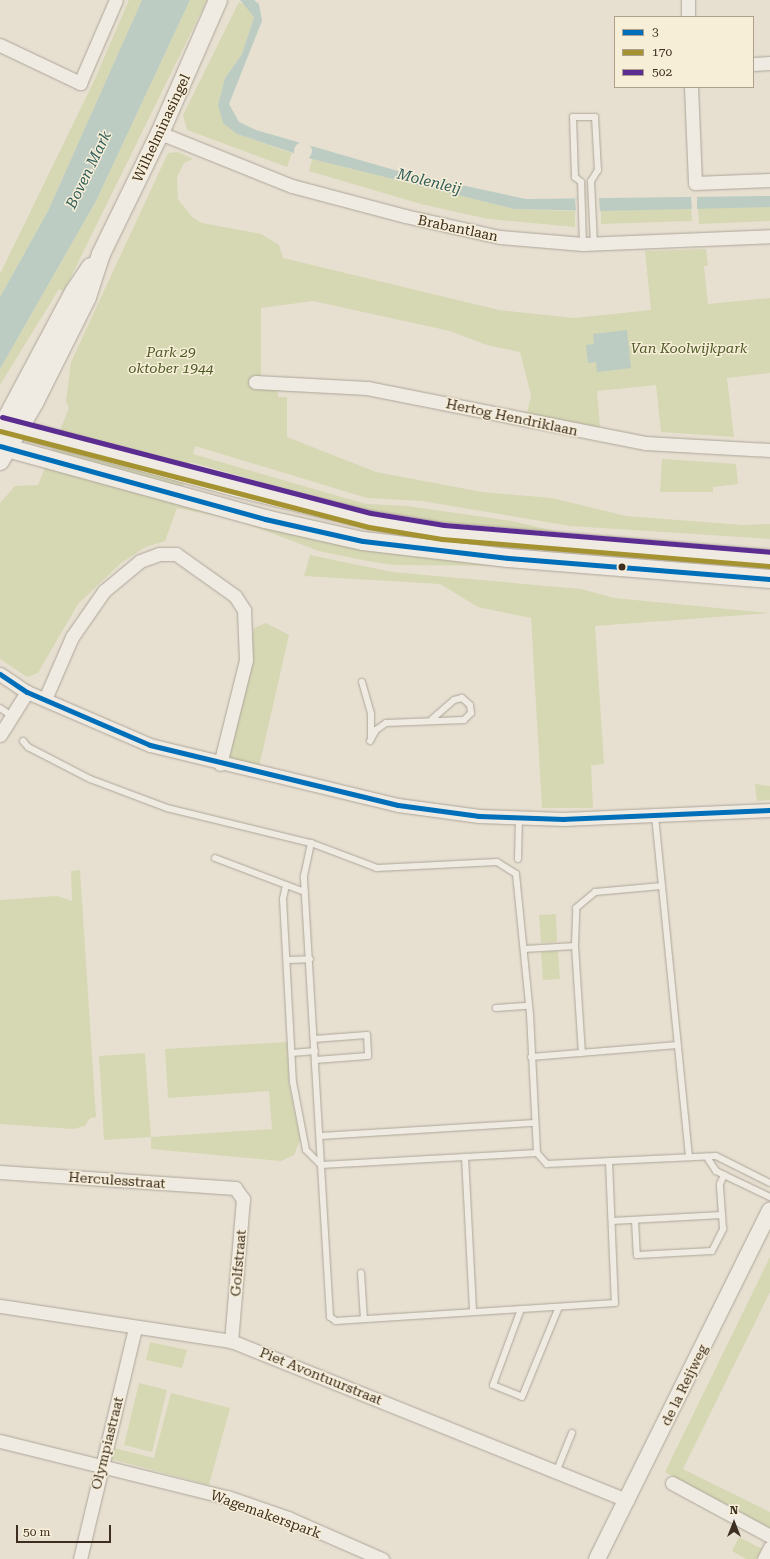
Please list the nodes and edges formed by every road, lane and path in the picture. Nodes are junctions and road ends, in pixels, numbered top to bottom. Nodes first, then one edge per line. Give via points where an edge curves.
1 (116, 0) edge
2 (218, 0) edge
3 (688, 0) edge
4 (688, 16) edge
5 (0, 45) edge
6 (770, 63) edge
7 (754, 64) edge
8 (691, 88) edge
9 (160, 133) junction
10 (770, 180) edge
11 (591, 181) junction
12 (581, 182) junction
13 (770, 236) edge
14 (588, 244) junction
15 (255, 382) dead end
16 (6, 427) edge
17 (770, 450) edge
18 (2, 452) edge
19 (770, 559) edge
20 (770, 579) edge
21 (0, 674) edge
22 (362, 682) dead end
23 (27, 692) junction
24 (45, 699) junction
25 (0, 708) edge
26 (12, 716) junction
27 (432, 720) junction
28 (0, 735) edge
29 (23, 741) dead end
30 (220, 764) junction
31 (770, 810) edge
32 (655, 816) junction
33 (519, 818) junction
34 (311, 843) junction
35 (215, 858) dead end
36 (518, 859) dead end
37 (286, 885) junction
38 (662, 886) junction
39 (305, 892) junction
40 (575, 946) junction
41 (524, 949) junction
42 (310, 959) junction
43 (287, 960) junction
44 (528, 1006) junction
45 (496, 1008) dead end
46 (314, 1039) junction
47 (678, 1045) junction
48 (315, 1051) junction
49 (292, 1053) junction
50 (582, 1053) junction
51 (531, 1057) junction
52 (315, 1060) junction
53 (535, 1122) junction
54 (320, 1136) junction
55 (537, 1153) junction
56 (707, 1156) junction
57 (465, 1157) junction
58 (689, 1157) junction
59 (609, 1162) junction
60 (321, 1165) junction
61 (0, 1172) edge
62 (724, 1175) junction
63 (770, 1183) edge
64 (235, 1188) joint
65 (770, 1197) edge
66 (770, 1211) edge
67 (722, 1215) junction
68 (635, 1220) junction
69 (612, 1221) junction
70 (361, 1273) dead end
71 (0, 1306) edge
72 (559, 1307) junction
73 (521, 1309) junction
74 (473, 1312) junction
75 (364, 1319) junction
76 (135, 1328) junction
77 (231, 1341) junction
78 (572, 1433) dead end
79 (0, 1441) edge
80 (101, 1467) junction
81 (556, 1470) junction
82 (672, 1483) dead end
83 (627, 1500) junction
84 (770, 1536) edge
85 (770, 1547) edge
86 (80, 1559) edge
87 (382, 1559) edge
88 (597, 1559) edge
89 (764, 1559) edge

1 - 5 street via 80,83
2 - 9 main road, Wilhelminasingel
3 - 4 street
6 - 7 street
8 - 10 street via 695,183
9 - 14 street, Brabantlaan via 292,186 405,216 500,237
9 - 16 main road, Wilhelminasingel via 101,254 74,292
11 - 12 lane
11 - 12 lane via 598,170 595,116 573,117 575,177
11 - 14 lane via 592,217
12 - 14 lane via 583,218
13 - 14 street, Brabantlaan
15 - 17 street, Hertog Hendriklaan via 367,388 645,443
16 - 18 main road, Wilhelminasingel
16 - 19 main road via 370,520 443,532
18 - 20 main road via 265,519 364,541 492,557
21 - 23 street
22 - 27 lane via 371,714 370,741 376,730 386,723
23 - 24 street
23 - 26 street
24 - 30 street via 136,740
24 - 30 street via 75,633 104,591 140,561 159,554 176,554 235,596 244,610 246,660
25 - 26 lane
26 - 28 street
27 - 27 lane via 464,720 471,712 470,705 462,698 454,700
29 - 34 lane via 28,747 90,779 167,808
30 - 33 street via 360,792 438,812
31 - 32 street
32 - 33 street
32 - 38 lane
33 - 36 lane
34 - 39 lane via 306,856
34 - 41 lane via 377,868 497,862 508,866 519,882
35 - 37 lane
37 - 39 lane
37 - 43 lane via 283,899
38 - 40 lane via 595,892 576,908
38 - 47 lane
39 - 42 lane
40 - 41 lane
40 - 50 lane
41 - 44 lane
42 - 43 lane
42 - 46 lane
43 - 49 lane
44 - 45 lane
44 - 51 lane
46 - 48 lane
46 - 52 lane via 367,1035 368,1056
47 - 50 lane
47 - 58 lane
48 - 49 lane
48 - 52 lane
49 - 60 lane via 306,1150
50 - 51 lane
51 - 53 lane
52 - 54 lane
53 - 54 lane
53 - 55 lane
54 - 60 lane
55 - 57 lane
55 - 59 lane via 547,1164
56 - 58 lane
56 - 62 lane via 716,1171
56 - 63 lane via 716,1156
57 - 60 lane
57 - 74 lane
58 - 59 lane
59 - 69 lane
60 - 75 lane via 330,1317 336,1321
61 - 64 street, Herculesstraat
62 - 65 lane
62 - 67 lane via 720,1184
64 - 77 street, Golfstraat via 243,1199
66 - 83 street, de la Reijweg
67 - 68 lane
67 - 68 lane via 722,1229 712,1251 637,1256
68 - 69 lane
69 - 72 lane via 615,1303
70 - 75 lane
71 - 76 street, Piet Avontuurstraat
72 - 73 lane
72 - 73 lane via 522,1397 493,1385
73 - 74 lane
74 - 75 lane
76 - 77 street, Piet Avontuurstraat
76 - 80 street, Olympiastraat
77 - 81 street, Piet Avontuurstraat
78 - 81 lane
79 - 80 street, Wagemakerspark
80 - 86 street, Olympiastraat
80 - 87 street, Wagemakerspark via 227,1497 288,1518
81 - 83 street, Piet Avontuurstraat
82 - 84 street
83 - 88 street, de la Reijweg
85 - 89 street

